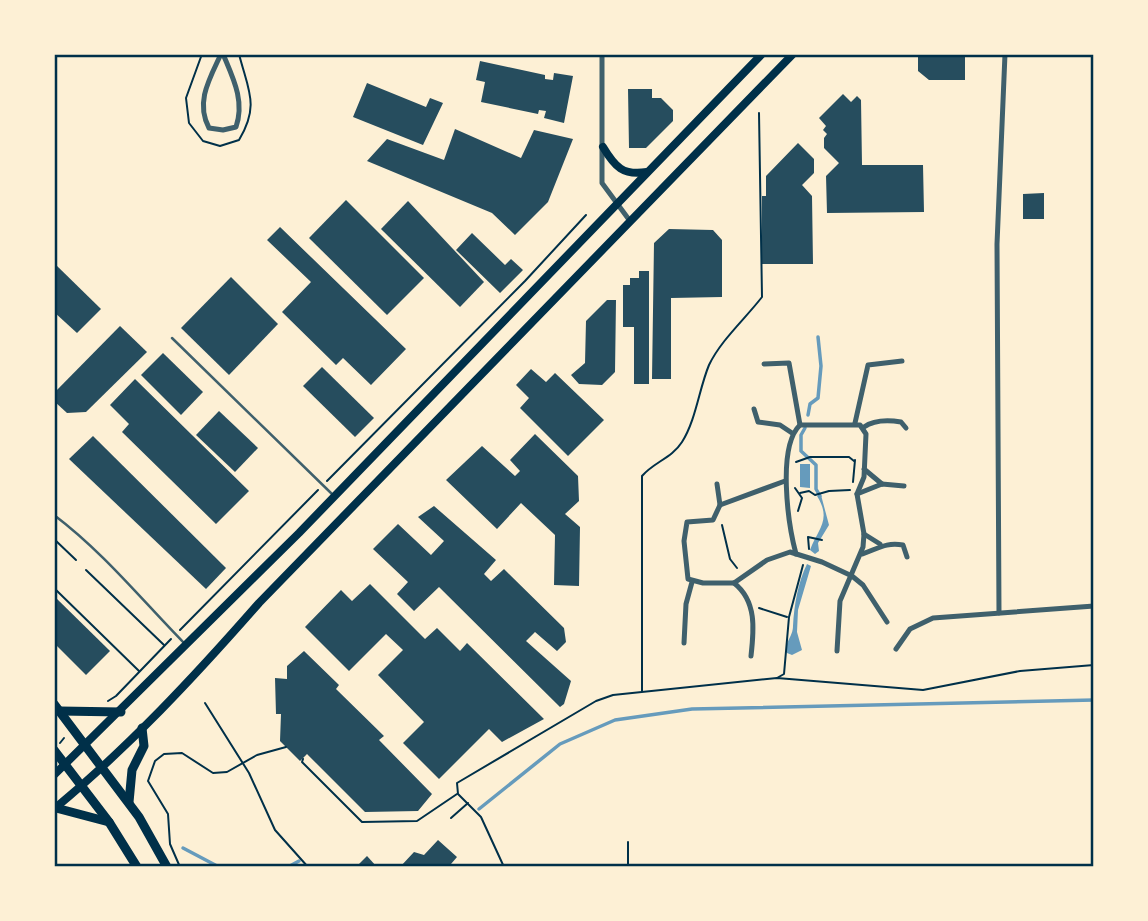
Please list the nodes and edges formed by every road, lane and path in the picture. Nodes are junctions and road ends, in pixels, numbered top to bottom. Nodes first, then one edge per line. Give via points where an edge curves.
1 (202, 54) edge
2 (222, 54) edge
3 (239, 54) edge
4 (602, 54) edge
5 (762, 54) edge
6 (793, 54) edge
7 (1005, 54) edge
8 (759, 113) dead end
9 (603, 147) junction
10 (648, 172) junction
11 (615, 205) junction
12 (586, 215) dead end
13 (630, 221) junction
14 (172, 338) dead end
15 (902, 361) dead end
16 (764, 364) dead end
17 (754, 409) dead end
18 (855, 423) junction
19 (800, 425) junction
20 (864, 427) junction
21 (906, 428) dead end
22 (792, 433) junction
23 (796, 454) dead end
24 (859, 454) dead end
25 (855, 461) junction
26 (864, 469) junction
27 (789, 481) junction
28 (718, 484) dead end
29 (883, 484) junction
30 (323, 485) junction
31 (904, 486) dead end
32 (800, 494) junction
33 (857, 494) junction
34 (334, 497) junction
35 (720, 505) junction
36 (348, 510) junction
37 (54, 515) edge
38 (792, 518) junction
39 (864, 534) junction
40 (54, 539) edge
41 (822, 540) dead end
42 (880, 544) junction
43 (796, 554) junction
44 (862, 554) junction
45 (806, 558) junction
46 (907, 558) dead end
47 (76, 560) dead end
48 (86, 570) dead end
49 (852, 576) junction
50 (692, 582) junction
51 (734, 583) junction
52 (54, 588) edge
53 (1094, 606) edge
54 (999, 613) junction
55 (887, 622) dead end
56 (176, 634) junction
57 (684, 643) dead end
58 (165, 646) junction
59 (187, 646) junction
60 (896, 649) dead end
61 (837, 651) dead end
62 (751, 656) dead end
63 (1094, 665) edge
64 (140, 671) junction
65 (777, 678) junction
66 (642, 692) junction
67 (205, 703) dead end
68 (99, 704) dead end
69 (57, 708) edge
70 (121, 712) junction
71 (142, 728) junction
72 (64, 738) dead end
73 (86, 746) junction
74 (57, 747) edge
75 (286, 747) dead end
76 (303, 758) dead end
77 (243, 763) junction
78 (66, 765) junction
79 (102, 767) junction
80 (54, 775) edge
81 (82, 786) junction
82 (458, 794) junction
83 (129, 802) junction
84 (468, 803) junction
85 (55, 809) edge
86 (451, 818) dead end
87 (109, 822) junction
88 (628, 842) dead end
89 (136, 867) edge
90 (167, 867) edge
91 (180, 867) edge
92 (308, 867) edge
93 (503, 867) edge
94 (628, 867) edge

1 - 3 path via 186,98 189,123 203,141 220,146 239,140 250,122 252,96
2 - 2 street via 203,97 203,118 209,128 223,130 236,127 240,114 237,90
4 - 9 street
5 - 10 main road
6 - 13 main road
7 - 54 street via 998,244
8 - 66 path via 762,297 710,365 683,441 671,456 642,476
9 - 10 main road via 621,171
9 - 11 street via 602,183
10 - 11 main road
11 - 13 street
11 - 34 main road
12 - 30 path
13 - 36 main road
14 - 30 lane
15 - 18 street via 867,365
16 - 19 street via 789,363
17 - 22 street via 758,422 780,425
18 - 19 street
18 - 20 street
19 - 22 street
20 - 21 street via 891,421
20 - 26 street
22 - 27 street
23 - 25 path via 794,462 810,457
24 - 25 path
25 - 32 path via 852,489
26 - 29 street
26 - 33 street
27 - 32 path
27 - 35 street
27 - 38 street via 785,494
28 - 35 street
29 - 31 street
29 - 33 street
30 - 34 lane
30 - 56 path
32 - 38 path via 802,502
33 - 39 street
34 - 36 main road
34 - 59 main road
35 - 50 street via 713,520 691,520 684,528 686,571
36 - 71 main road
37 - 56 lane via 83,538
38 - 43 street
39 - 42 street
39 - 44 street
40 - 47 path
41 - 45 path via 807,538 811,554
42 - 44 street
42 - 46 street via 903,545
43 - 45 street
43 - 51 street via 767,560
44 - 49 street
45 - 49 street
45 - 65 path via 789,617 784,674
48 - 58 path
49 - 55 street
49 - 61 street via 840,601
50 - 51 street
50 - 57 street
51 - 62 street via 748,598 751,609
52 - 64 path
53 - 54 street
54 - 60 street via 933,618 910,629
56 - 58 path
56 - 59 lane
58 - 64 path
59 - 70 main road
63 - 65 path via 1020,671 923,690
64 - 68 path via 116,696
65 - 66 path
66 - 82 path via 596,701 457,783
67 - 77 path
69 - 70 highway
69 - 73 highway
70 - 73 main road
71 - 79 main road
71 - 83 highway via 144,746 132,770
72 - 74 path
73 - 78 main road
73 - 79 highway
74 - 78 highway
75 - 77 path
76 - 82 path via 362,822 418,821
77 - 91 path via 213,773 182,753 164,754 155,761 149,785 168,814 170,844
77 - 92 path via 275,830
78 - 80 main road
78 - 81 highway
79 - 81 main road
79 - 83 highway
81 - 85 main road
81 - 87 highway
82 - 84 path
83 - 90 highway
84 - 86 path
84 - 93 path via 481,817
85 - 87 highway
87 - 89 highway
88 - 94 path

